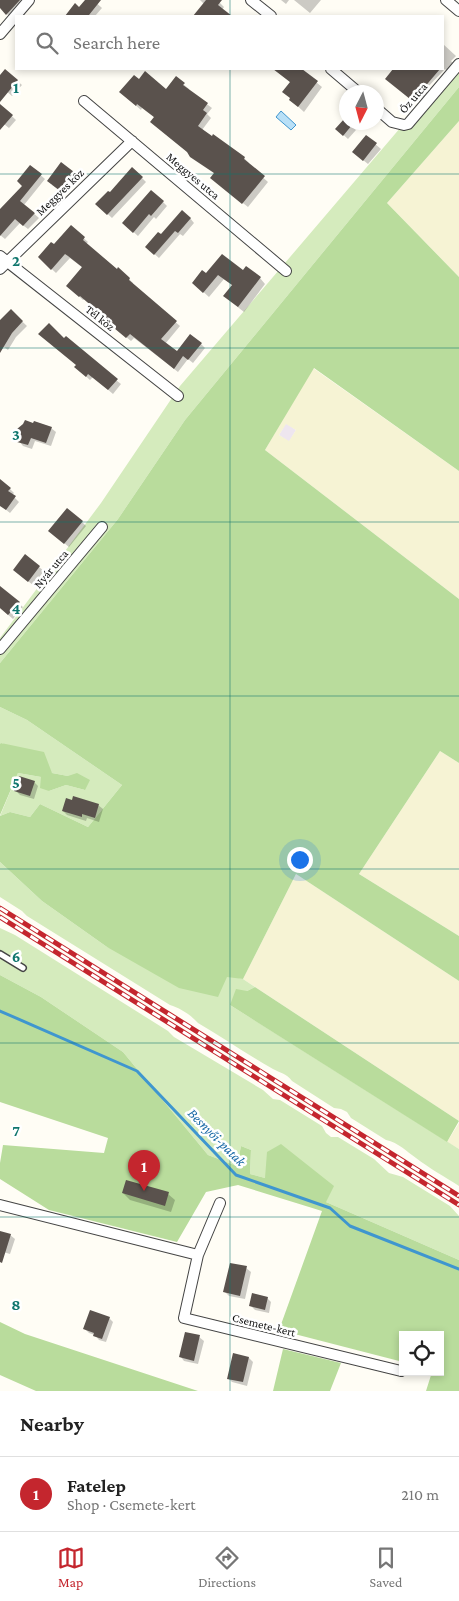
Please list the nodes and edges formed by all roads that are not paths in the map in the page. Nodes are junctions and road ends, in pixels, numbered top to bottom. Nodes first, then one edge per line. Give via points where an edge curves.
1 (30, 0) edge
2 (251, 0) edge
3 (446, 0) edge
4 (459, 11) edge
5 (17, 15) edge
6 (270, 15) edge
7 (15, 17) edge
8 (0, 34) edge
9 (459, 64) edge
10 (332, 70) edge
11 (350, 85) edge
12 (84, 101) dead end
13 (384, 115) edge
14 (132, 141) junction
15 (2, 262) edge
16 (286, 271) dead end
17 (178, 396) dead end
18 (102, 527) dead end
19 (0, 649) edge
20 (0, 954) edge
21 (23, 968) dead end
22 (220, 1203) dead end
23 (0, 1205) edge
24 (198, 1255) junction
25 (399, 1371) edge

1 - 5 street
2 - 6 street
3 - 4 street
7 - 8 street
9 - 13 street, Őz utca via 408,124 392,122
10 - 11 street
12 - 14 street, Meggyes utca
14 - 15 street, Meggyes köz
14 - 16 street, Meggyes utca
15 - 17 street, Tél köz
18 - 19 street, Nyár utca
20 - 21 lane
22 - 24 street, Csemete-kert
23 - 24 street
24 - 25 street, Csemete-kert via 184,1318

